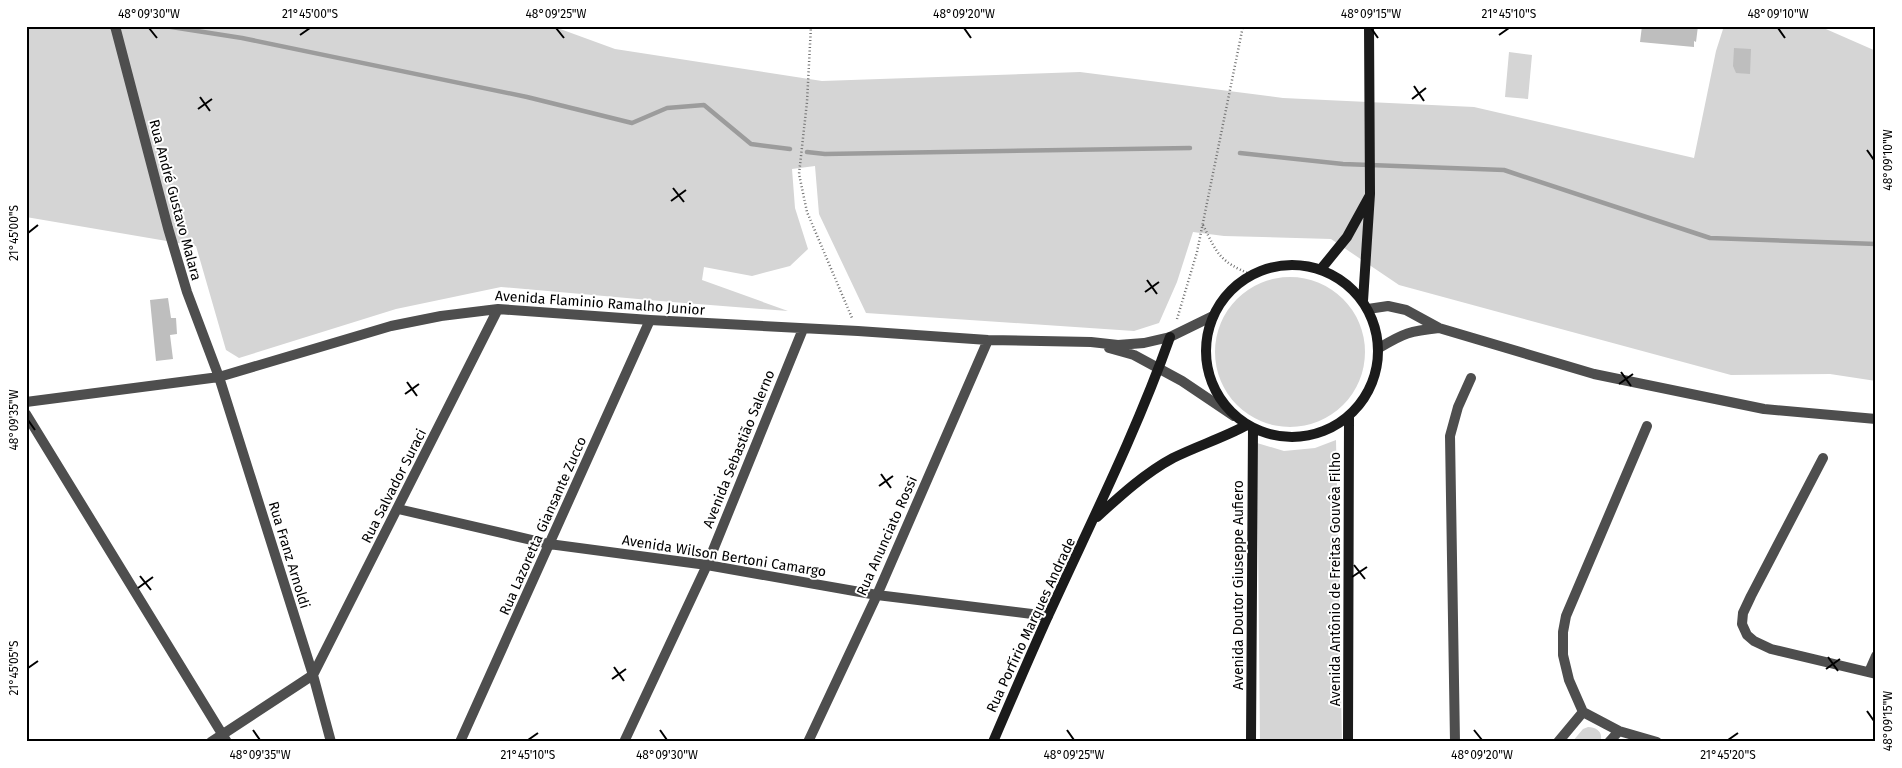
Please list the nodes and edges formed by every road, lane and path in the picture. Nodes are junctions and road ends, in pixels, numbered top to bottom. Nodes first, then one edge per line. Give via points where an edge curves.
1 (115, 26) edge
2 (811, 26) edge
3 (1243, 26) edge
4 (1369, 26) edge
5 (1370, 190) junction
6 (1203, 224) junction
7 (1321, 269) junction
8 (1252, 275) junction
9 (1366, 305) junction
10 (498, 309) junction
11 (1213, 316) junction
12 (650, 320) junction
13 (1439, 328) junction
14 (803, 329) junction
15 (858, 331) junction
16 (1170, 337) junction
17 (988, 340) junction
18 (1091, 342) junction
19 (1379, 348) junction
20 (1159, 369) junction
21 (219, 377) junction
22 (1472, 378) dead end
23 (26, 402) edge
24 (26, 414) edge
25 (1234, 416) junction
26 (1349, 416) junction
27 (1876, 418) edge
28 (1647, 426) dead end
29 (1250, 427) junction
30 (1823, 458) dead end
31 (398, 509) junction
32 (1094, 519) junction
33 (550, 544) junction
34 (707, 565) junction
35 (877, 595) junction
36 (1048, 616) junction
37 (1876, 656) edge
38 (1872, 673) edge
39 (313, 675) junction
40 (1583, 712) junction
41 (1619, 731) junction
42 (225, 738) edge
43 (211, 742) edge
44 (331, 742) edge
45 (460, 742) edge
46 (624, 742) edge
47 (808, 742) edge
48 (992, 742) edge
49 (1251, 742) edge
50 (1348, 742) edge
51 (1455, 742) edge
52 (1558, 742) edge
53 (1609, 742) edge
54 (1657, 742) edge

1 - 21 street, Rua André Gustavo Malara via 186,292
2 - 15 path via 799,174 807,212
3 - 6 path
4 - 5 street
5 - 7 street via 1347,237
5 - 9 street
6 - 8 path via 1218,256 1234,268
6 - 16 path via 1181,310
7 - 8 street via 1300,265 1278,266
7 - 9 street via 1345,282
8 - 11 street via 1236,286
9 - 13 street via 1406,310
9 - 19 street via 1376,328
10 - 12 street, Avenida Flaminio Ramalho Junior
10 - 21 street, Avenida Flaminio Ramalho Junior via 391,326
10 - 31 street, Rua Salvador Suraci
11 - 16 street, Avenida Flaminio Ramalho Junior
11 - 25 street via 1206,352 1208,369 1213,386
12 - 14 street, Avenida Flaminio Ramalho Junior
12 - 33 street, Rua Lazoretta Giansante Zucco
13 - 19 street via 1412,331
13 - 27 street via 1603,376 1764,409
14 - 15 street, Avenida Flaminio Ramalho Junior
14 - 34 street, Avenida Sebastião Salerno
15 - 17 street, Avenida Flaminio Ramalho Junior
16 - 18 street, Avenida Flaminio Ramalho Junior via 1118,345
16 - 20 street, Rua Porfírio Marques Andrade
17 - 18 street, Avenida Flaminio Ramalho Junior
17 - 35 street, Rua Anunciato Rossi
18 - 20 street, Avenida Flaminio Ramalho Junior via 1134,355
19 - 26 street via 1376,374 1366,397
20 - 25 street, Avenida Flaminio Ramalho Junior
20 - 32 street, Rua Porfírio Marques Andrade
21 - 23 street, Avenida Flaminio Ramalho Junior
21 - 39 street, Rua Franz Arnoldi
22 - 51 street via 1458,406 1450,436
24 - 42 street
25 - 29 street
26 - 29 street via 1327,430 1302,437 1277,436
26 - 50 street, Avenida Antônio de Freitas Gouvêa Filho
28 - 40 street via 1566,616 1563,655 1569,680
29 - 32 street, Rua Porfírio Marques Andrade via 1173,459 1137,483
29 - 49 street, Avenida Doutor Giuseppe Aufiero
30 - 38 street via 1743,613 1742,624 1747,635 1771,649
31 - 33 street, Avenida Wilson Bertoni Camargo
31 - 39 street, Rua Salvador Suraci
32 - 36 street, Rua Porfírio Marques Andrade
33 - 34 street, Avenida Wilson Bertoni Camargo
33 - 45 street, Rua Lazoretta Giansante Zucco
34 - 35 street, Avenida Wilson Bertoni Camargo
34 - 46 street, Avenida Sebastião Salerno
35 - 36 street, Avenida Wilson Bertoni Camargo
35 - 47 street, Rua Anunciato Rossi
36 - 48 street, Rua Porfírio Marques Andrade
37 - 38 street
39 - 42 street
39 - 44 street, Rua Franz Arnoldi
40 - 41 street
40 - 52 street
41 - 53 street
41 - 54 street
42 - 43 street

